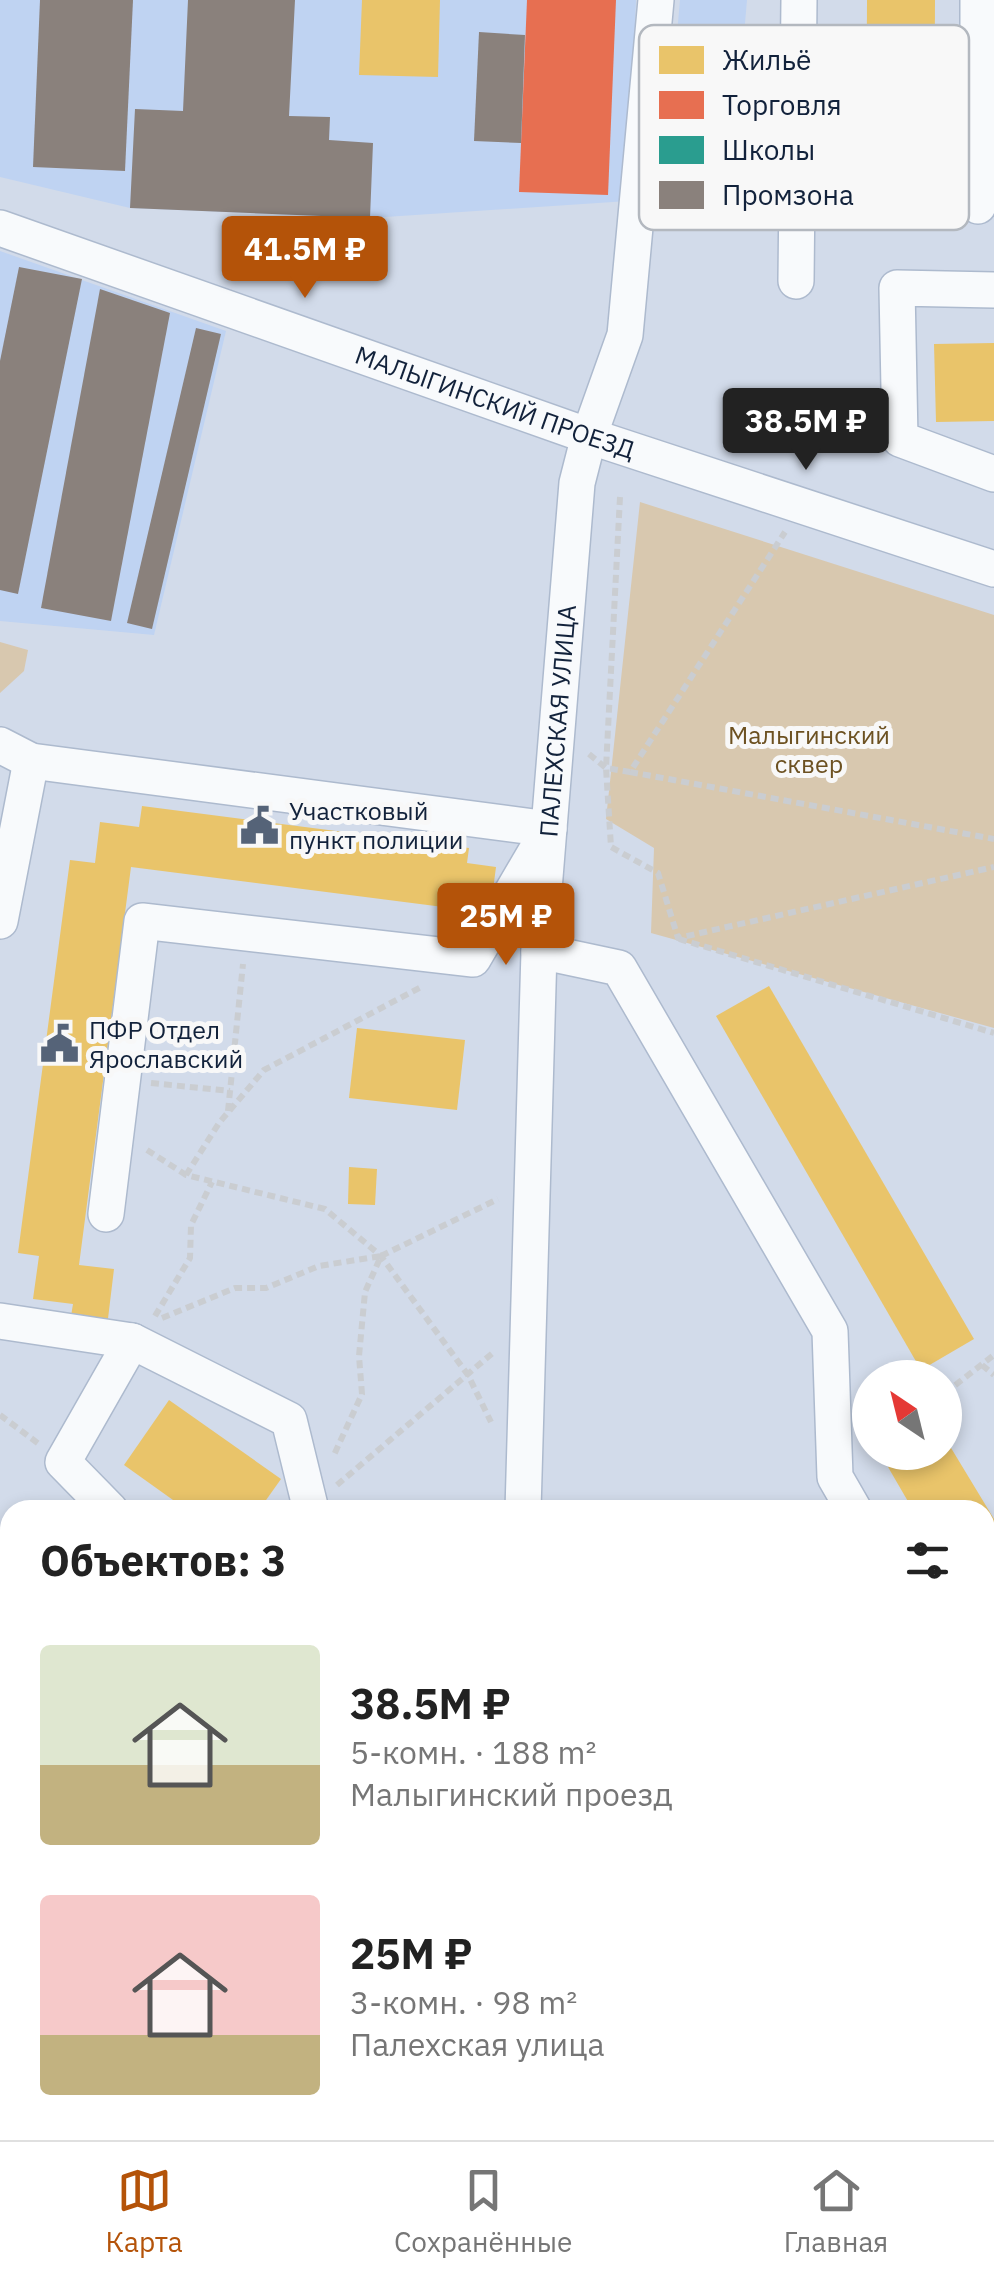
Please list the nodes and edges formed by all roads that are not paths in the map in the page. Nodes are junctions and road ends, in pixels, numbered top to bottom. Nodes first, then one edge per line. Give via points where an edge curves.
1 (656, 0) edge
2 (798, 0) edge
3 (978, 0) edge
4 (654, 25) edge
5 (798, 25) edge
6 (639, 184) edge
7 (978, 206) dead end
8 (0, 228) edge
9 (796, 230) edge
10 (796, 281) dead end
11 (994, 290) edge
12 (588, 436) junction
13 (994, 474) edge
14 (994, 568) edge
15 (15, 753) edge
16 (549, 829) junction
17 (0, 921) edge
18 (539, 951) junction
19 (106, 1214) dead end
20 (0, 1322) edge
21 (132, 1341) junction
22 (100, 1500) edge
23 (308, 1500) edge
24 (523, 1500) edge
25 (848, 1500) edge

1 - 4 street, ПАЛЕХСКАЯ УЛИЦА
2 - 5 street
3 - 7 street
6 - 12 street, ПАЛЕХСКАЯ УЛИЦА via 625,335
8 - 12 street, МАЛЫГИНСКИЙ ПРОЕЗД
9 - 10 street
11 - 13 street via 897,288 900,439
12 - 14 street, МАЛЫГИНСКИЙ ПРОЕЗД
12 - 16 street, ПАЛЕХСКАЯ УЛИЦА via 577,483
15 - 16 street
15 - 17 street
16 - 18 street, ПАЛЕХСКАЯ УЛИЦА
16 - 19 street via 473,959 142,922
18 - 24 street, ПАЛЕХСКАЯ УЛИЦА
18 - 25 street via 618,968 830,1330 835,1478
20 - 21 street
21 - 22 street via 63,1462
21 - 23 street via 289,1420

